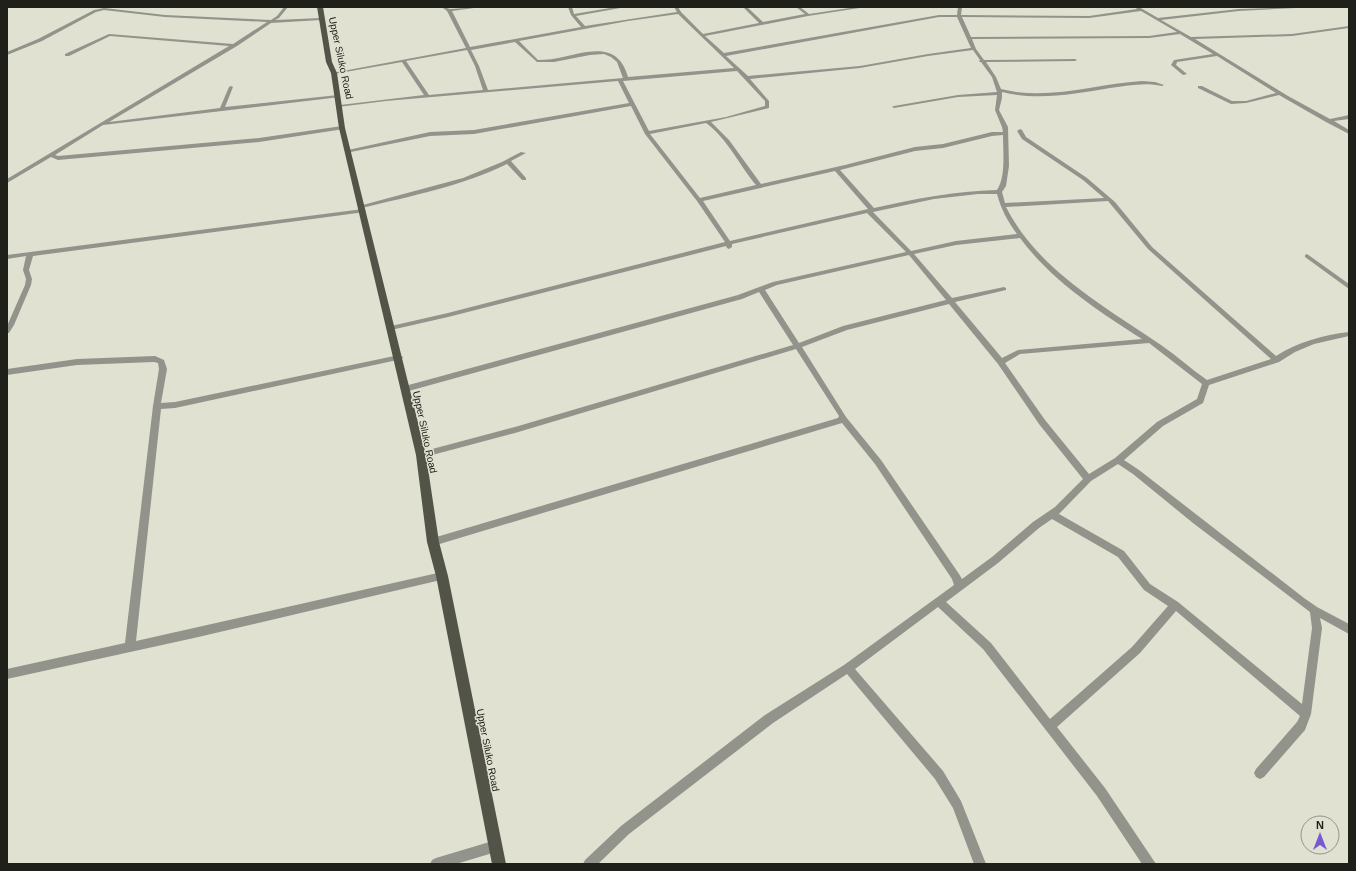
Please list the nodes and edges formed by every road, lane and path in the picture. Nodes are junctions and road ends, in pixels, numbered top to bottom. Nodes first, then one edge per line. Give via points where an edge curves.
1 (286, 7) edge
2 (320, 7) edge
3 (479, 7) edge
4 (570, 7) edge
5 (624, 7) edge
6 (676, 7) edge
7 (745, 7) edge
8 (798, 7) edge
9 (864, 7) edge
10 (960, 7) edge
11 (1136, 7) edge
12 (1296, 7) edge
13 (447, 9) edge
14 (1141, 10) junction
15 (679, 13) junction
16 (573, 15) junction
17 (808, 15) junction
18 (958, 16) junction
19 (321, 19) junction
20 (1157, 19) junction
21 (270, 22) junction
22 (762, 24) junction
23 (1349, 27) edge
24 (584, 28) junction
25 (1180, 33) junction
26 (702, 35) junction
27 (970, 38) junction
28 (1190, 38) junction
29 (516, 40) junction
30 (234, 45) junction
31 (469, 48) junction
32 (974, 49) junction
33 (7, 54) edge
34 (722, 55) junction
35 (1218, 55) junction
36 (67, 56) dead end
37 (1075, 60) dead end
38 (404, 61) junction
39 (981, 61) junction
40 (738, 69) junction
41 (334, 73) junction
42 (1185, 74) dead end
43 (747, 78) junction
44 (623, 80) junction
45 (1162, 85) dead end
46 (1200, 86) dead end
47 (231, 87) dead end
48 (486, 92) junction
49 (999, 92) junction
50 (1280, 93) junction
51 (428, 97) junction
52 (339, 101) junction
53 (633, 104) junction
54 (894, 107) dead end
55 (224, 109) junction
56 (1349, 117) edge
57 (706, 121) junction
58 (1328, 121) junction
59 (98, 126) junction
60 (342, 128) junction
61 (1020, 131) dead end
62 (1349, 132) edge
63 (647, 133) junction
64 (1005, 133) junction
65 (348, 152) junction
66 (523, 153) dead end
67 (51, 154) junction
68 (836, 169) junction
69 (7, 181) edge
70 (760, 187) junction
71 (999, 192) junction
72 (699, 200) junction
73 (1106, 200) dead end
74 (1003, 205) junction
75 (363, 208) junction
76 (871, 210) junction
77 (1020, 236) junction
78 (729, 246) junction
79 (910, 253) junction
80 (30, 254) junction
81 (1306, 256) dead end
82 (7, 257) edge
83 (1349, 287) edge
84 (761, 289) junction
85 (1004, 289) dead end
86 (950, 301) junction
87 (391, 328) junction
88 (7, 331) edge
89 (1349, 334) edge
90 (1150, 341) junction
91 (797, 346) junction
92 (399, 357) junction
93 (1276, 360) junction
94 (1001, 362) junction
95 (7, 372) edge
96 (1206, 383) junction
97 (405, 389) junction
98 (157, 406) junction
99 (843, 418) junction
100 (421, 455) junction
101 (1118, 460) junction
102 (1088, 479) junction
103 (1052, 514) junction
104 (433, 542) junction
105 (442, 576) junction
106 (959, 585) junction
107 (938, 601) junction
108 (1175, 605) junction
109 (1314, 610) junction
110 (1349, 629) edge
111 (130, 647) junction
112 (848, 668) junction
113 (7, 674) edge
114 (1306, 714) junction
115 (1050, 725) junction
116 (1260, 773) dead end
117 (496, 846) junction
118 (436, 864) edge
119 (499, 864) edge
120 (589, 864) edge
121 (980, 864) edge
122 (1150, 864) edge

1 - 21 street
2 - 19 main road, Upper Siluko Road
3 - 13 street
4 - 16 street
5 - 16 street
6 - 15 street
7 - 22 street
8 - 17 street
9 - 17 street
10 - 18 street
11 - 14 street
12 - 20 street
13 - 31 street
14 - 18 street via 1089,17
14 - 20 street
15 - 24 street
15 - 26 street
16 - 24 street
17 - 22 street
18 - 27 street
18 - 34 street via 935,17
19 - 21 street
19 - 41 main road, Upper Siluko Road via 329,62
20 - 25 street
21 - 30 street
21 - 33 street via 165,16 104,8
22 - 26 street
23 - 28 street via 1292,35
24 - 29 street
25 - 27 street via 1149,37
25 - 28 street
26 - 34 street
27 - 32 street
28 - 35 street
29 - 31 street
29 - 44 street via 537,61 608,54 614,57 624,70
30 - 36 street via 109,35
30 - 59 street
31 - 38 street
31 - 48 street
32 - 39 street
32 - 43 street via 860,67
34 - 40 street
35 - 42 street via 1176,61 1173,64
35 - 50 street
37 - 39 street
38 - 41 street
38 - 51 street
39 - 49 street via 994,77
40 - 43 street
40 - 44 street
41 - 52 main road, Upper Siluko Road
43 - 57 street via 767,101 766,107
44 - 48 street
44 - 53 street
45 - 49 street via 1137,83 1028,94
46 - 50 street via 1231,103 1246,102
47 - 55 street via 222,107
48 - 51 street
49 - 54 street
49 - 64 street via 996,110 1003,121
50 - 58 street
51 - 52 street
52 - 55 street
52 - 60 main road, Upper Siluko Road
53 - 63 street
53 - 65 street via 474,132 430,134
55 - 59 street
56 - 58 street
57 - 63 street
57 - 70 street via 727,142
58 - 62 street
59 - 67 street
60 - 65 main road, Upper Siluko Road
60 - 67 street via 252,140 58,158
61 - 93 street via 1024,138 1085,178 1113,203 1150,248
63 - 72 street
64 - 68 street via 915,149
64 - 71 street via 1006,166 1003,186
65 - 75 main road, Upper Siluko Road
66 - 75 street via 510,163 453,183
67 - 69 street
68 - 70 street
68 - 76 street
70 - 72 street
71 - 74 street
71 - 76 street via 935,197
72 - 78 street
73 - 74 street
74 - 77 street
75 - 80 street
75 - 87 main road, Upper Siluko Road
76 - 78 street
76 - 79 street
77 - 79 street via 956,243
77 - 90 street via 1069,284 1100,309
78 - 87 street
79 - 84 street via 791,279
79 - 86 street
80 - 82 street
80 - 88 street via 26,270 28,285 12,325
81 - 83 street
84 - 91 street
84 - 97 street via 740,298
85 - 86 street
86 - 91 street via 845,328
86 - 94 street
87 - 92 main road, Upper Siluko Road
89 - 93 street via 1318,340
90 - 94 street via 1018,352
90 - 96 street
91 - 99 street
91 - 100 street via 523,428
92 - 97 main road, Upper Siluko Road
92 - 98 street via 175,405
93 - 96 street
94 - 102 street via 1042,422
95 - 98 street via 77,362 155,359 161,362 163,369
96 - 101 street via 1200,401 1160,424
97 - 100 main road, Upper Siluko Road
98 - 111 street
99 - 104 street
99 - 106 street via 878,462 956,576
100 - 104 main road, Upper Siluko Road
101 - 102 street
101 - 109 street
102 - 103 street
103 - 106 street
103 - 108 street via 1121,554 1147,587
104 - 105 main road, Upper Siluko Road
105 - 111 street
105 - 117 main road, Upper Siluko Road
106 - 107 street
107 - 112 street
107 - 115 street via 987,646
108 - 114 street
108 - 115 street via 1136,650
109 - 110 street
109 - 114 street via 1317,628
111 - 113 street
112 - 120 street via 769,719 625,830
112 - 121 street via 939,775 957,806
114 - 116 street via 1301,726
115 - 122 street via 1101,792
117 - 118 street
117 - 119 main road, Upper Siluko Road

